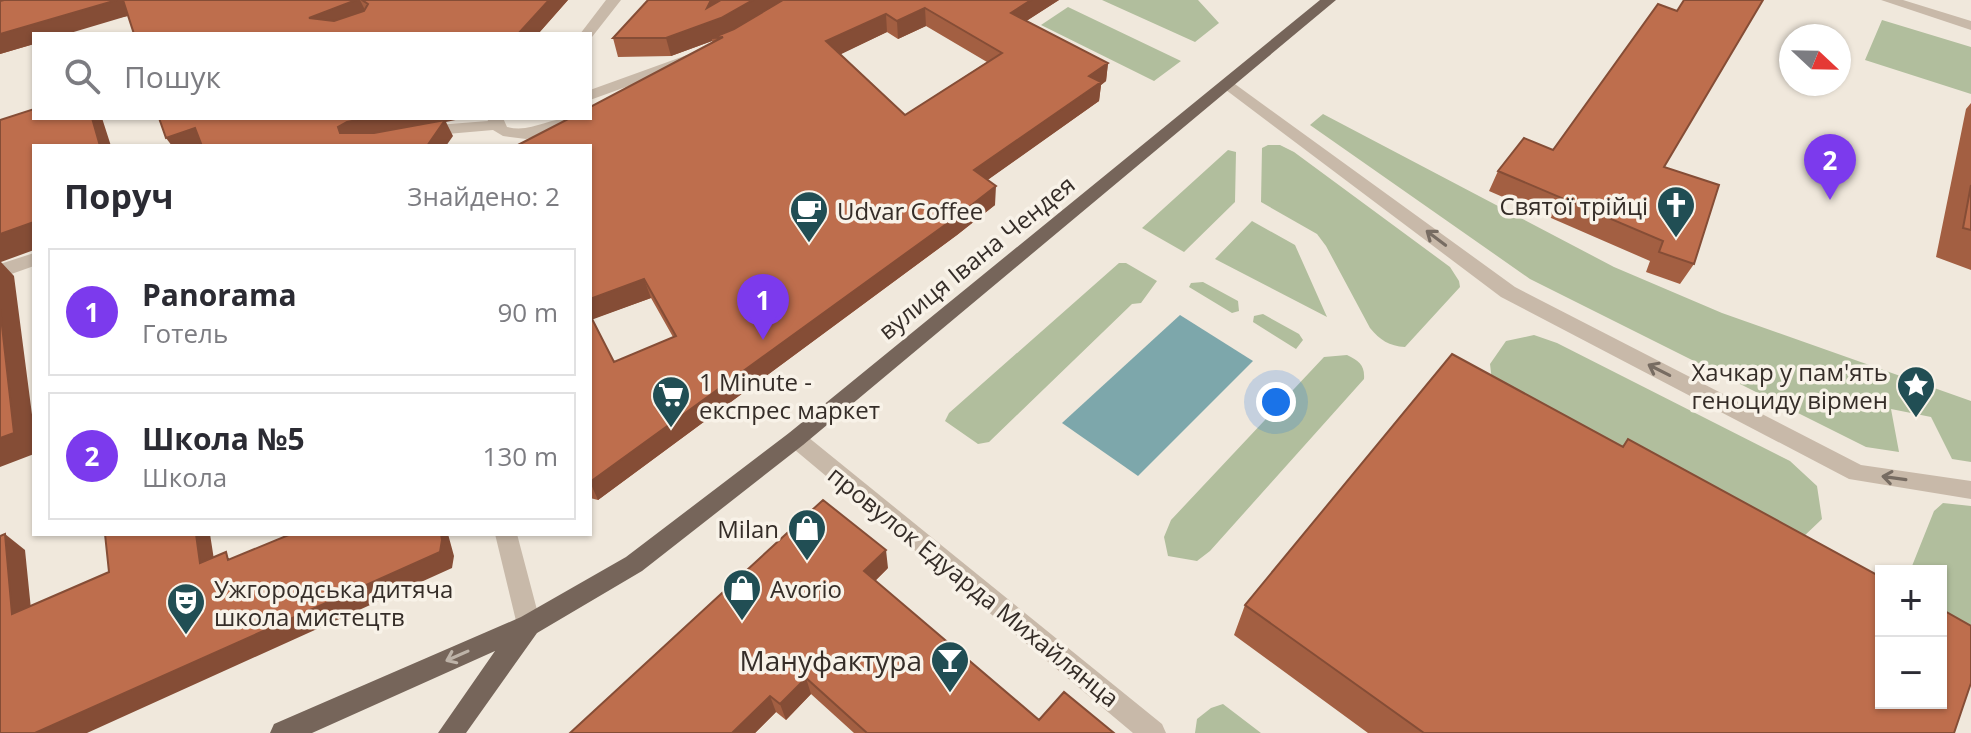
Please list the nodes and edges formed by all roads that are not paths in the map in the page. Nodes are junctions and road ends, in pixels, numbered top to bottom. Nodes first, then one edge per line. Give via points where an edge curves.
1 (614, 0) edge
2 (1329, 0) edge
3 (1888, 0) edge
4 (1971, 26) edge
5 (589, 32) edge
6 (703, 54) edge
7 (1228, 84) junction
8 (592, 94) edge
9 (561, 120) edge
10 (500, 125) edge
11 (408, 134) edge
12 (491, 144) edge
13 (32, 260) edge
14 (0, 271) edge
15 (796, 439) junction
16 (1971, 490) edge
17 (507, 536) edge
18 (529, 625) junction
19 (291, 732) edge
20 (451, 733) edge
21 (1153, 733) edge

1 - 5 street
2 - 7 main road, вулиця Івана Чендея
3 - 4 street
6 - 8 street
7 - 15 main road, вулиця Івана Чендея
16 -> 7 street via 1857,473 1508,292
9 - 10 street via 532,134
10 - 11 street
10 - 12 street
13 - 14 street
15 - 18 main road, вулиця Івана Чендея via 634,564
15 - 21 street, провулок Едуарда Михайлянца
17 - 18 street
18 -> 19 main road, вулиця Івана Чендея
18 - 20 main road

